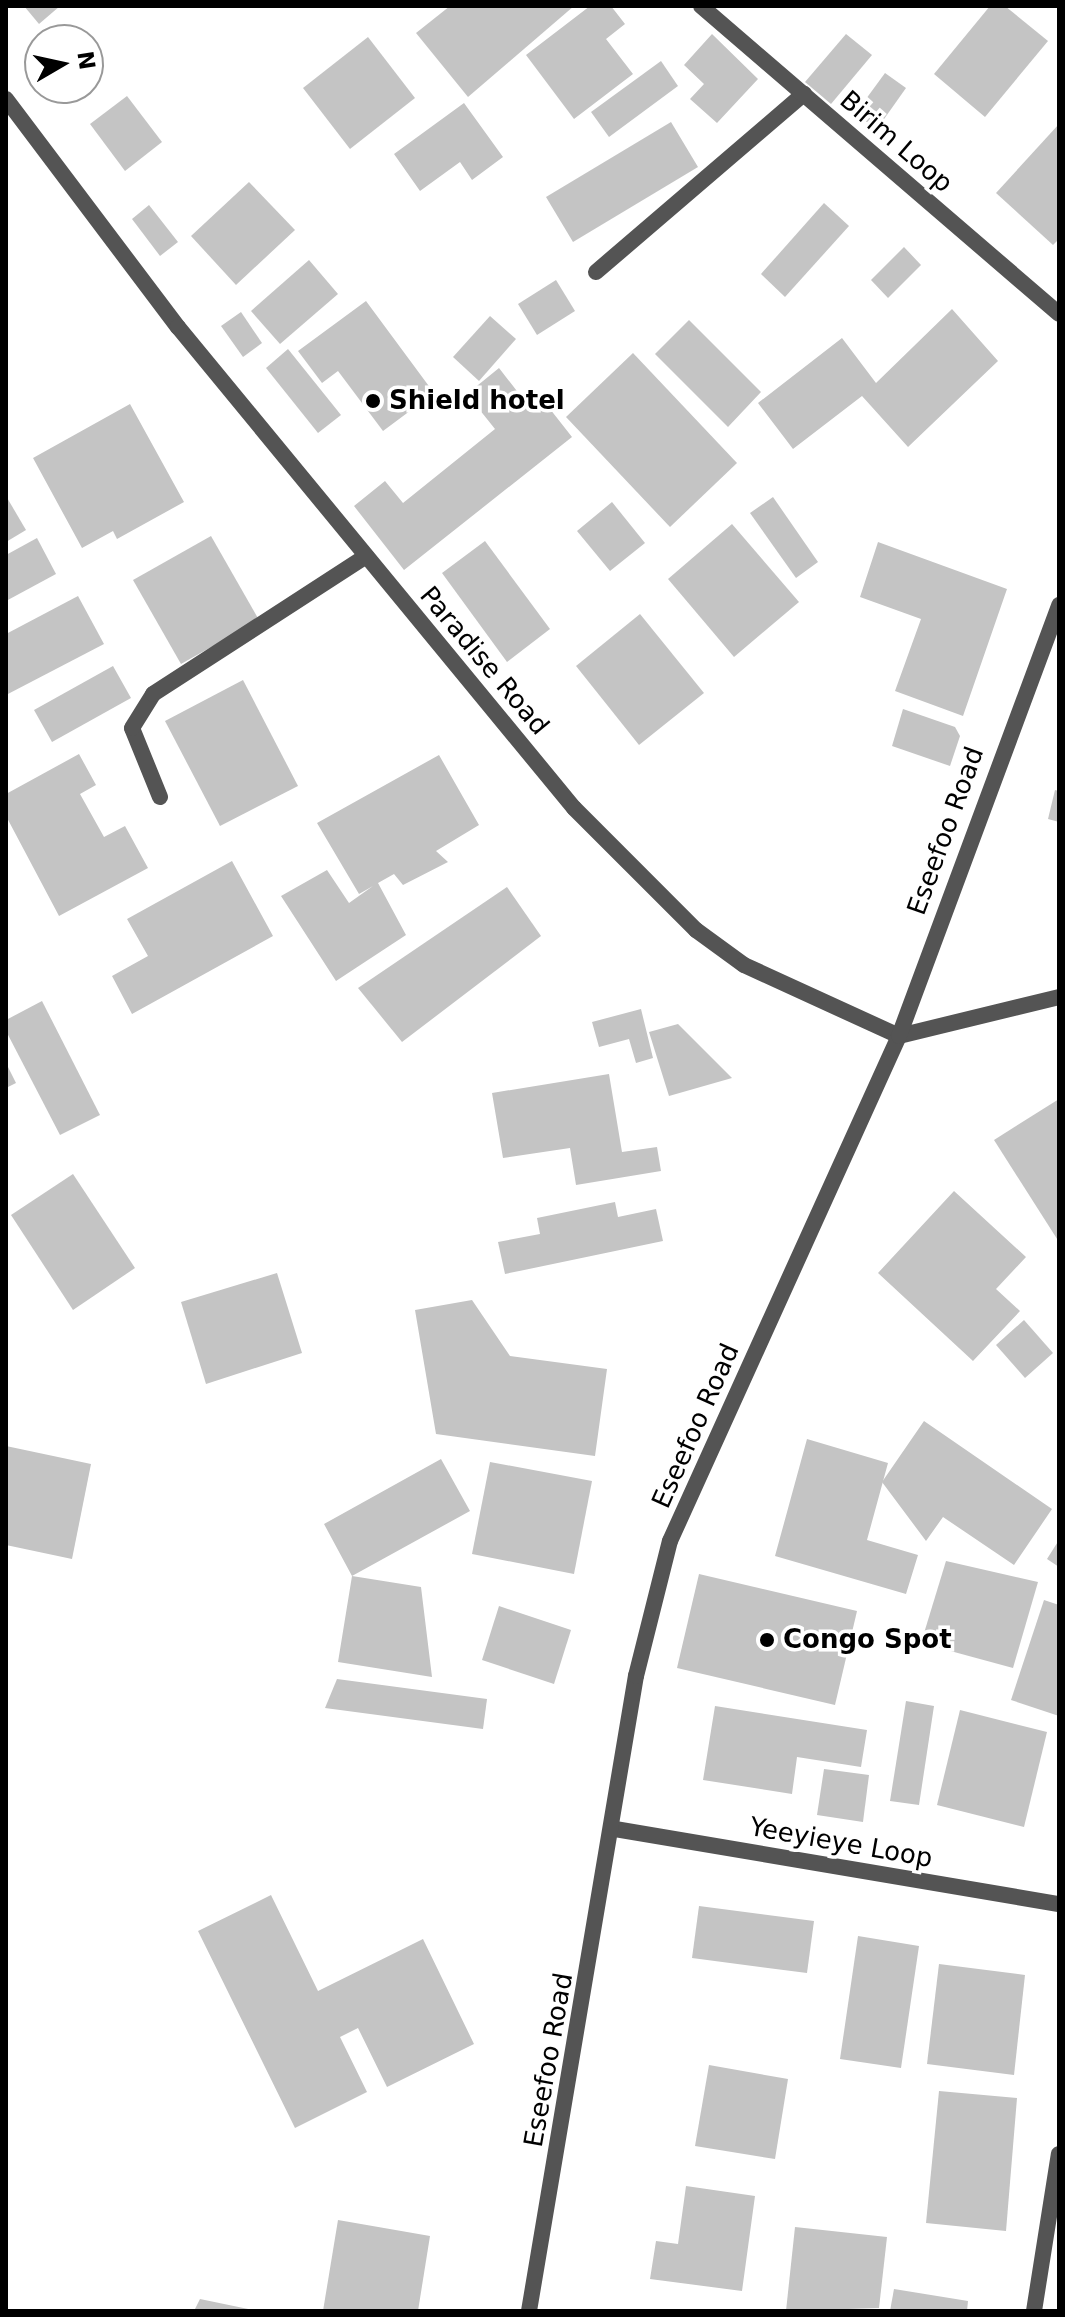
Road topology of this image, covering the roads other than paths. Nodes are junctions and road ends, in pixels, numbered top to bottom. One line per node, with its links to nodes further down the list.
1 (701, 6): 2 (street, Birim Loop)
2 (804, 94): 4 (street); 5 (street, Birim Loop)
3 (6, 99): 6 (street, Paradise Road)
4 (596, 272)
5 (1059, 314)
6 (366, 556): 8 (street); 10 (street, Paradise Road)
7 (1059, 605): 10 (street, Eseefoo Road)
8 (160, 797)
9 (1059, 997): 10 (street)
10 (899, 1036): 11 (street, Eseefoo Road)
11 (615, 1829): 12 (street, Yeeyieye Loop); 14 (street, Eseefoo Road)
12 (1059, 1904)
13 (1059, 2154): 15 (street)
14 (529, 2311)
15 (1034, 2311)

